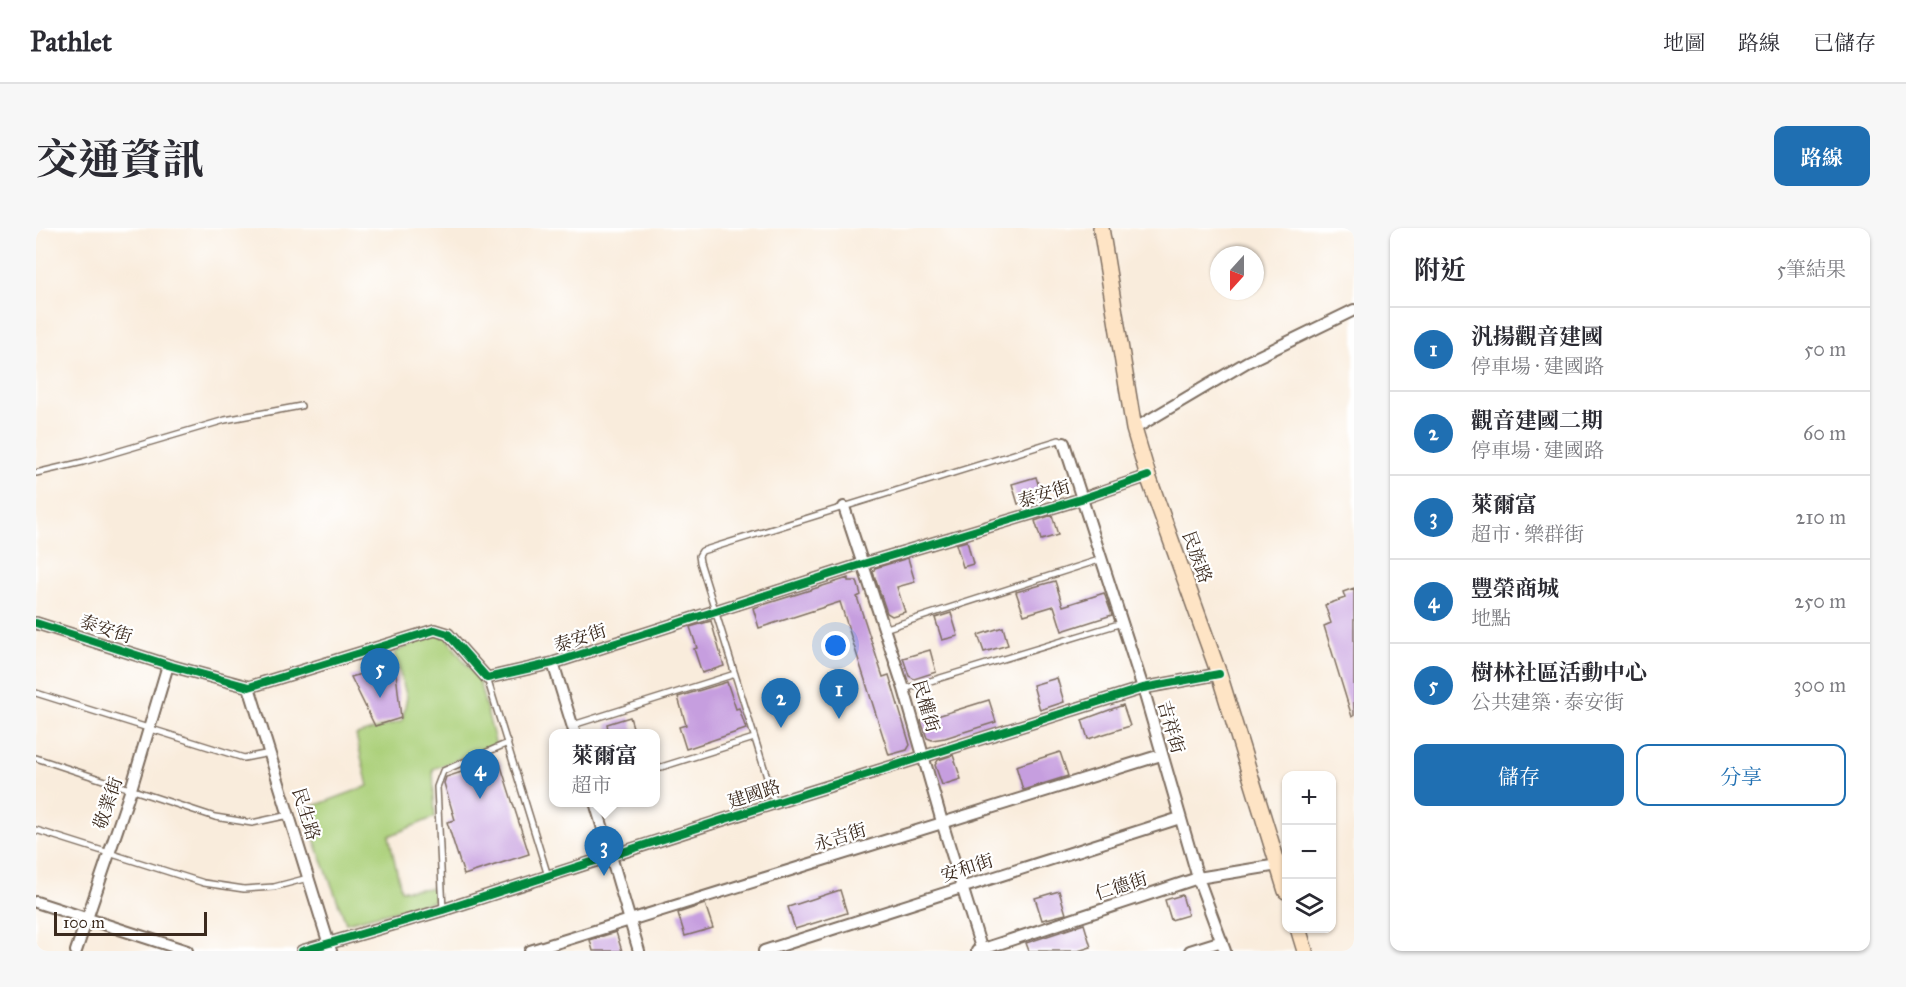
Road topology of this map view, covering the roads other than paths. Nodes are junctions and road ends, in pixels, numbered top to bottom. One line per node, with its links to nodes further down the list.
1 (1101, 228): 4 (street, 民族路)
2 (1354, 310): 4 (street)
3 (301, 406): 6 (lane)
4 (1134, 429): 7 (street, 民族路)
5 (1064, 443): 8 (street, 吉祥街); 9 (lane)
6 (36, 473)
7 (1148, 476): 8 (street, 泰安街); 19 (street, 民族路)
8 (1081, 499): 10 (street, 吉祥街); 11 (street, 泰安街)
9 (844, 507): 11 (street, 民權街); 12 (lane)
10 (1102, 559): 14 (street, 吉祥街); 15 (lane)
11 (863, 564): 12 (street, 泰安街); 15 (street, 民權街)
12 (716, 610): 16 (street, 泰安街); 18 (lane)
13 (36, 622): 17 (street, 泰安街)
14 (1122, 623): 22 (street, 吉祥街); 23 (lane)
15 (884, 629): 23 (street, 民權街)
16 (553, 663): 20 (street, 泰安街); 26 (street)
17 (168, 665): 21 (street, 泰安街); 25 (street, 敬業街)
18 (735, 674): 26 (lane); 27 (lane)
19 (1219, 675): 22 (street, 建國路); 43 (street, 民族路)
20 (487, 678): 21 (street); 28 (lane)
21 (249, 687): 29 (street, 民生路)
22 (1143, 688): 30 (street, 吉祥街); 31 (street, 建國路)
23 (904, 689): 31 (street, 民權街)
24 (36, 693): 25 (lane)
25 (149, 728): 29 (lane); 34 (street, 敬業街)
26 (574, 729)
27 (754, 738): 33 (lane); 35 (lane)
28 (508, 743): 44 (lane); 50 (lane)
29 (270, 753): 37 (street, 民生路)
30 (1161, 755): 38 (street, 吉祥街); 39 (street, 永吉街)
31 (923, 756): 35 (street, 建國路); 39 (street, 民權街)
32 (36, 758): 34 (lane)
33 (660, 767)
34 (130, 789): 37 (lane); 41 (street, 敬業街)
35 (776, 803): 42 (street, 建國路)
36 (596, 807): 42 (street)
37 (289, 815): 45 (street, 民生路)
38 (1180, 818): 46 (street, 吉祥街); 48 (street, 安和街)
39 (942, 822): 48 (street, 民權街); 52 (street, 永吉街)
40 (36, 830): 41 (lane)
41 (108, 852): 45 (lane); 51 (street, 敬業街)
42 (610, 856): 44 (street, 建國路); 52 (street)
43 (1278, 865): 46 (street, 仁德街); 47 (street, 民族路)
44 (548, 876): 50 (street, 建國路)
45 (308, 878): 55 (street, 民生路)
46 (1198, 878): 54 (street, 吉祥街); 62 (street, 仁德街)
47 (1283, 879)
48 (963, 886): 61 (street, 安和街); 62 (street, 民權街)
49 (36, 902): 51 (street)
50 (443, 910): 55 (street, 建國路)
51 (86, 919): 56 (street, 敬業街); 57 (street)
52 (629, 920): 59 (street, 永吉街); 60 (street)
53 (1300, 933): 64 (street)
54 (1223, 946): 63 (street)
55 (331, 948): 58 (street, 建國路)
56 (76, 951)
57 (187, 951)
58 (302, 951)
59 (530, 951)
60 (639, 951)
61 (764, 951)
62 (981, 951)
63 (1190, 951)
64 (1305, 951)

